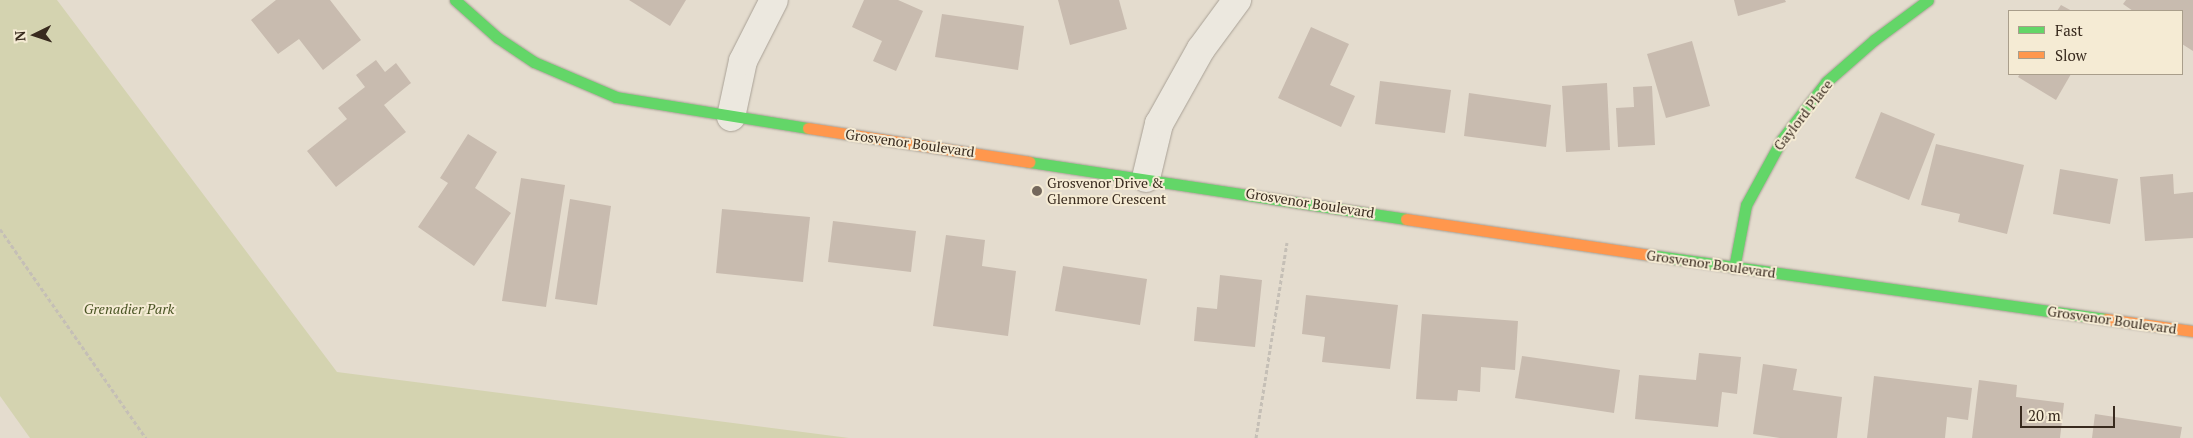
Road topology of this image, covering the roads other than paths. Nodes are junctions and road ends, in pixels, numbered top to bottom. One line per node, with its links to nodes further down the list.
1 (455, 0): 5 (street, Grosvenor Boulevard)
2 (774, 0): 5 (street)
3 (1238, 0): 6 (street)
4 (1928, 0): 7 (street, Gaylord Place)
5 (731, 117): 6 (street, Grosvenor Boulevard)
6 (1146, 178): 7 (street, Grosvenor Boulevard)
7 (1734, 268): 8 (street, Grosvenor Boulevard)
8 (2193, 331)

